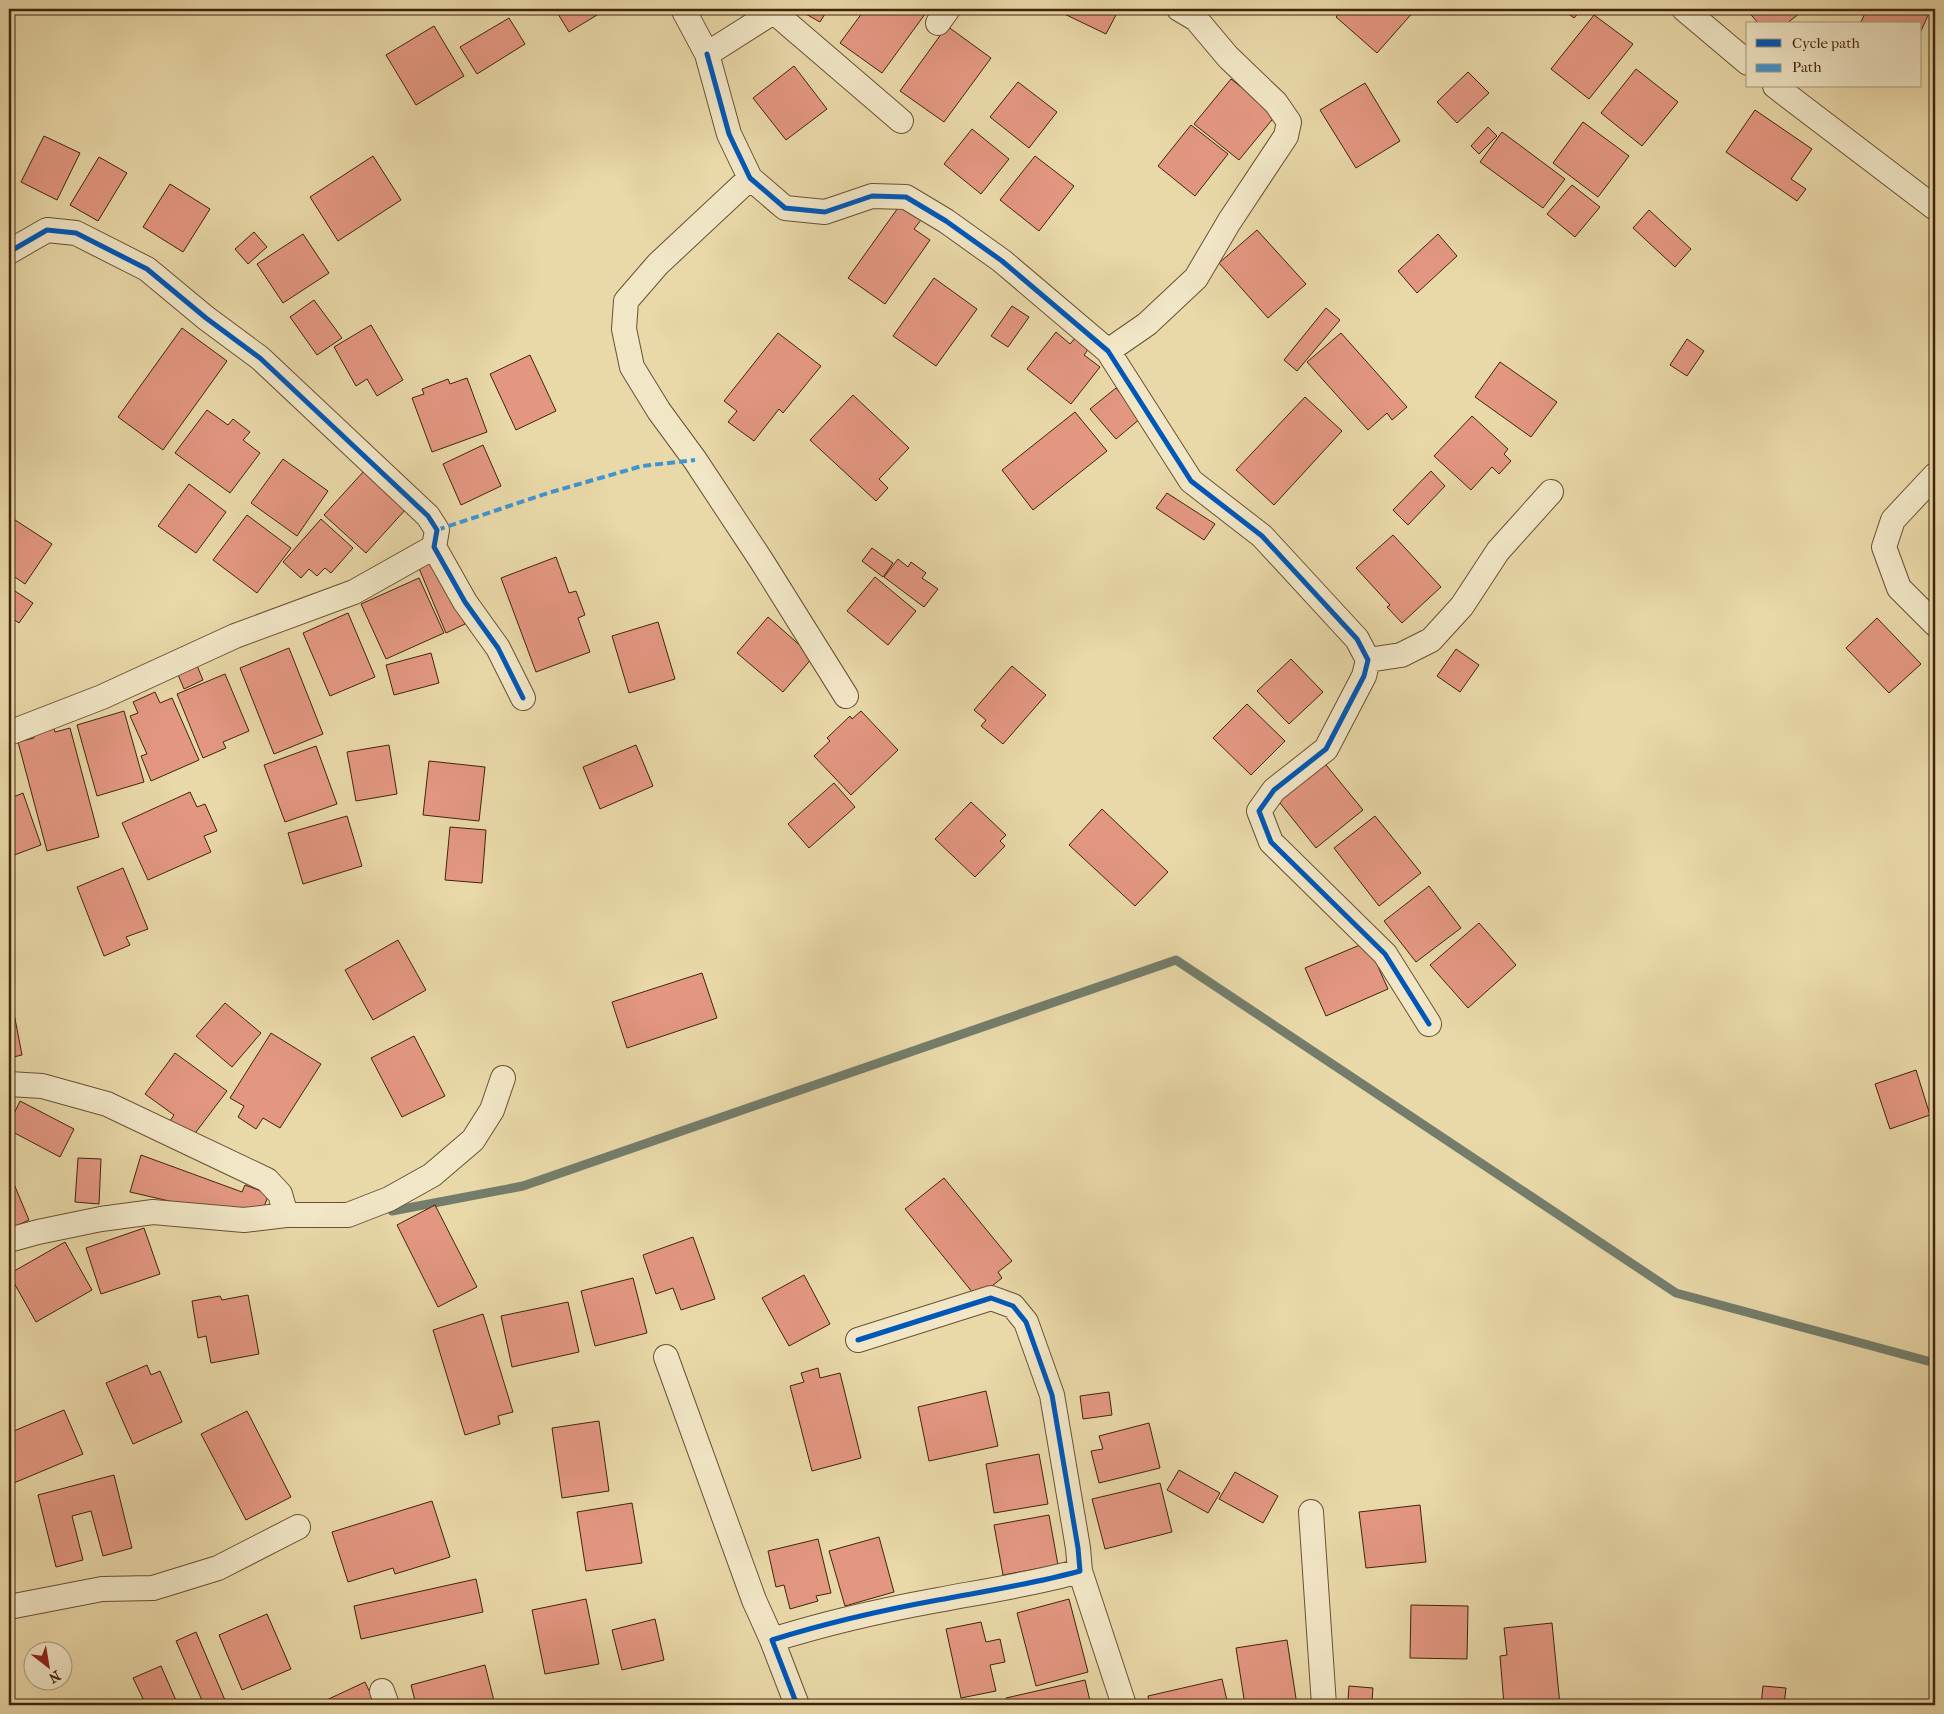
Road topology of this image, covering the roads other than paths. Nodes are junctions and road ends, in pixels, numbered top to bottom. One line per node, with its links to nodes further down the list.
1 (684, 9): 5 (street)
2 (1180, 9): 12 (street)
3 (1684, 9): 6 (street)
4 (776, 10): 5 (street); 8 (street)
5 (707, 54): 9 (street)
6 (1746, 61)
7 (1779, 88): 10 (street)
8 (901, 121)
9 (750, 178): 12 (street); 18 (street)
10 (1935, 208)
11 (9, 252): 15 (street)
12 (1108, 351): 17 (street)
13 (1935, 475): 16 (street)
14 (1551, 492): 17 (street)
15 (434, 547): 19 (street); 20 (street)
16 (1935, 624)
17 (1368, 660): 21 (street)
18 (846, 696)
19 (523, 698)
20 (9, 733)
21 (1429, 1024)
22 (502, 1078): 24 (street)
23 (9, 1084): 24 (street)
24 (286, 1215): 25 (street)
25 (9, 1240)
26 (858, 1340): 30 (street)
27 (666, 1358): 32 (street)
28 (1311, 1512): 35 (street)
29 (298, 1527): 31 (street)
30 (1080, 1570): 32 (street); 34 (street)
31 (9, 1607)
32 (772, 1640): 33 (street)
33 (797, 1705)
34 (1124, 1705)
35 (1324, 1705)

